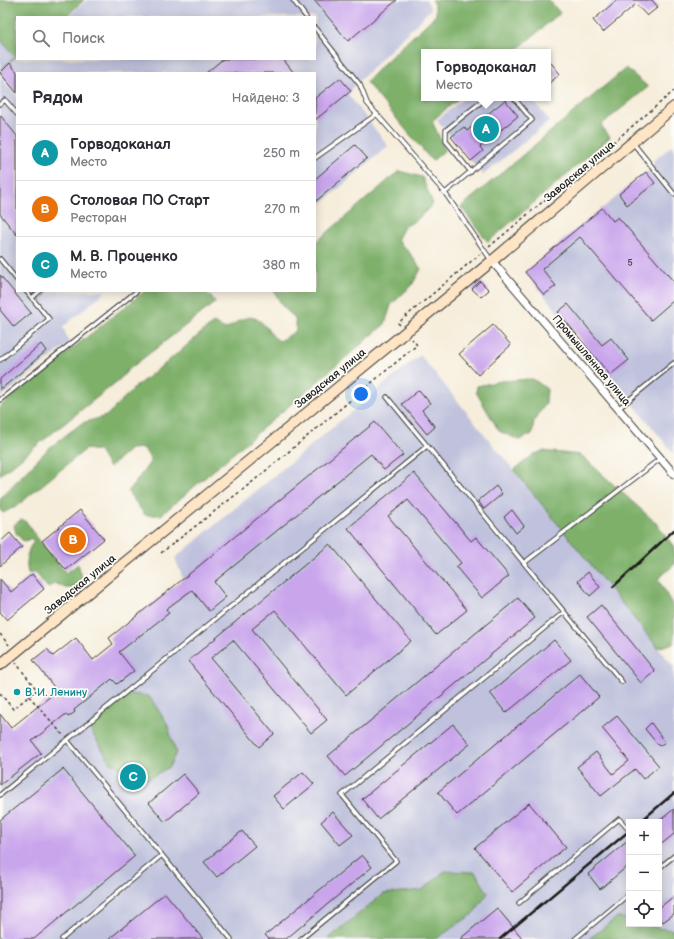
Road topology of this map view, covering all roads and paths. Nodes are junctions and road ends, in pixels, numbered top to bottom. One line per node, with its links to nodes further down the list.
1 (293, 0): 2 (lane)
2 (305, 16)
3 (316, 29): 9 (lane)
4 (482, 101): 12 (lane)
5 (516, 101): 12 (lane)
6 (0, 104): 8 (lane)
7 (674, 107): 10 (main road, Заводская улица)
8 (16, 113)
9 (377, 114): 11 (lane); 13 (lane)
10 (632, 142): 14 (lane); 16 (main road, Заводская улица)
11 (316, 157)
12 (471, 172): 13 (lane)
13 (445, 194): 16 (lane)
14 (674, 194)
15 (0, 259): 17 (lane)
16 (492, 261): 26 (street, Промышленная улица); 32 (main road, Заводская улица)
17 (16, 279)
18 (27, 292): 21 (lane)
19 (39, 292): 21 (lane)
20 (136, 292): 25 (lane)
21 (32, 298): 22 (lane)
22 (0, 360)
23 (674, 362): 26 (lane)
24 (388, 397): 27 (lane)
25 (0, 400)
26 (619, 408): 28 (street, Промышленная улица)
27 (427, 446): 30 (lane); 37 (lane)
28 (660, 458): 29 (street, Промышленная улица); 30 (lane)
29 (674, 474)
30 (524, 563): 31 (lane)
31 (564, 612): 34 (lane); 47 (lane)
32 (1, 662)
33 (16, 662): 36 (path)
34 (622, 682)
35 (0, 693): 36 (path)
36 (29, 696): 37 (path)
37 (67, 740): 38 (lane); 40 (lane)
38 (0, 794)
39 (626, 827): 44 (lane)
40 (162, 855): 45 (lane); 46 (lane)
41 (674, 856): 42 (lane)
42 (662, 865)
43 (626, 896): 48 (lane)
44 (519, 903)
45 (62, 939)
46 (231, 939)
47 (301, 939)
48 (575, 939)

